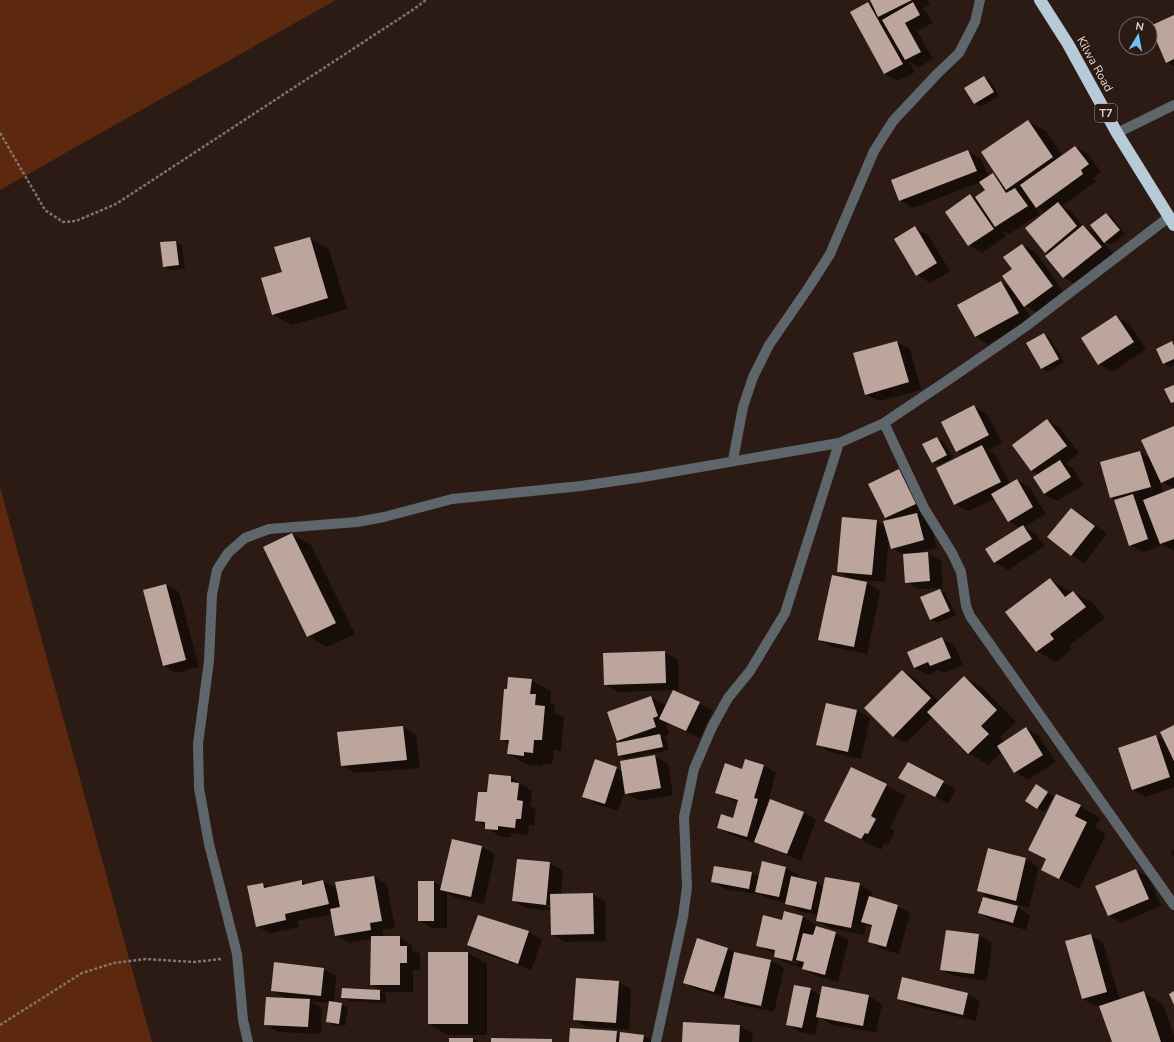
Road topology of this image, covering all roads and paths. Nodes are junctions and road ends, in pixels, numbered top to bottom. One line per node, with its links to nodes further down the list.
1 (426, 0): 5 (path)
2 (980, 0): 10 (street)
3 (1040, 0): 6 (highway, Kilwa Road / T7)
4 (1174, 105): 6 (street)
5 (0, 133)
6 (1117, 133): 7 (highway, Kilwa Road / T7)
7 (1172, 221): 8 (street)
8 (884, 423): 9 (street); 11 (street)
9 (839, 443): 10 (street); 15 (street)
10 (733, 460): 12 (street)
11 (1174, 905)
12 (236, 954): 13 (path); 14 (street)
13 (0, 1025)
14 (248, 1042)
15 (656, 1042)

